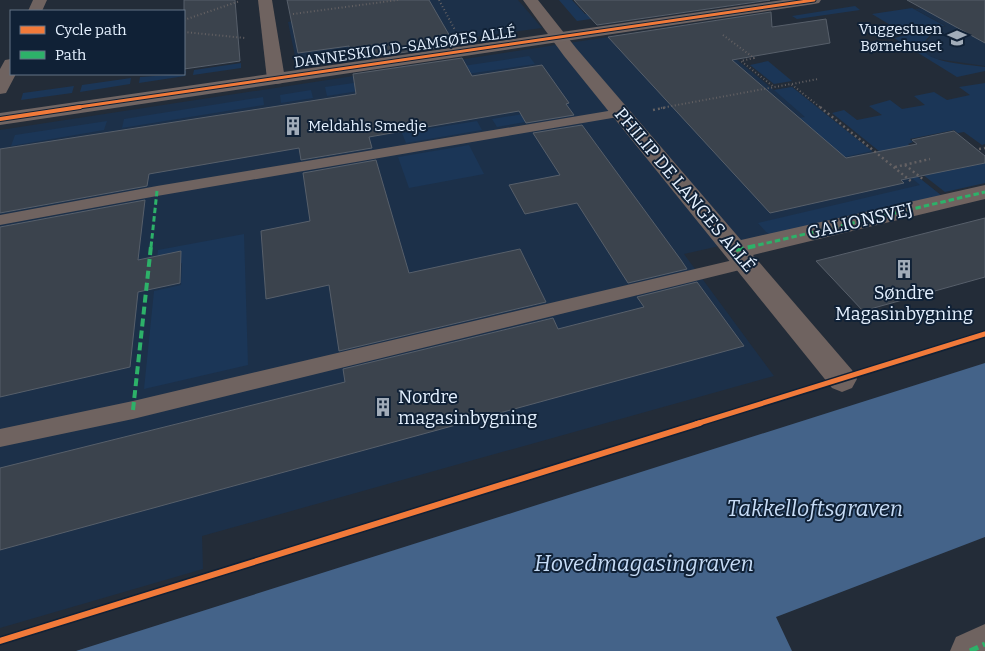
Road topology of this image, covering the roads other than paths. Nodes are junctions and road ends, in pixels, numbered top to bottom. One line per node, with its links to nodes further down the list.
1 (265, 0): 6 (street)
2 (530, 0): 4 (street, PHILIP DE LANGES ALLÉ)
3 (814, 0): 4 (street, DANNESKIOLD-SAMSØES ALLÉ)
4 (558, 37): 6 (street, DANNESKIOLD-SAMSØES ALLÉ); 8 (street, PHILIP DE LANGES ALLÉ)
5 (10, 66): 7 (street)
6 (276, 79): 9 (street, DANNESKIOLD-SAMSØES ALLÉ)
7 (0, 89)
8 (622, 115): 11 (lane); 12 (street, PHILIP DE LANGES ALLÉ)
9 (0, 119)
10 (985, 192): 12 (street, GALIONSVEJ)
11 (0, 220)
12 (741, 256): 13 (street, PHILIP DE LANGES ALLÉ); 14 (lane)
13 (842, 379)
14 (0, 438)
15 (985, 644): 16 (street)
16 (970, 651)

